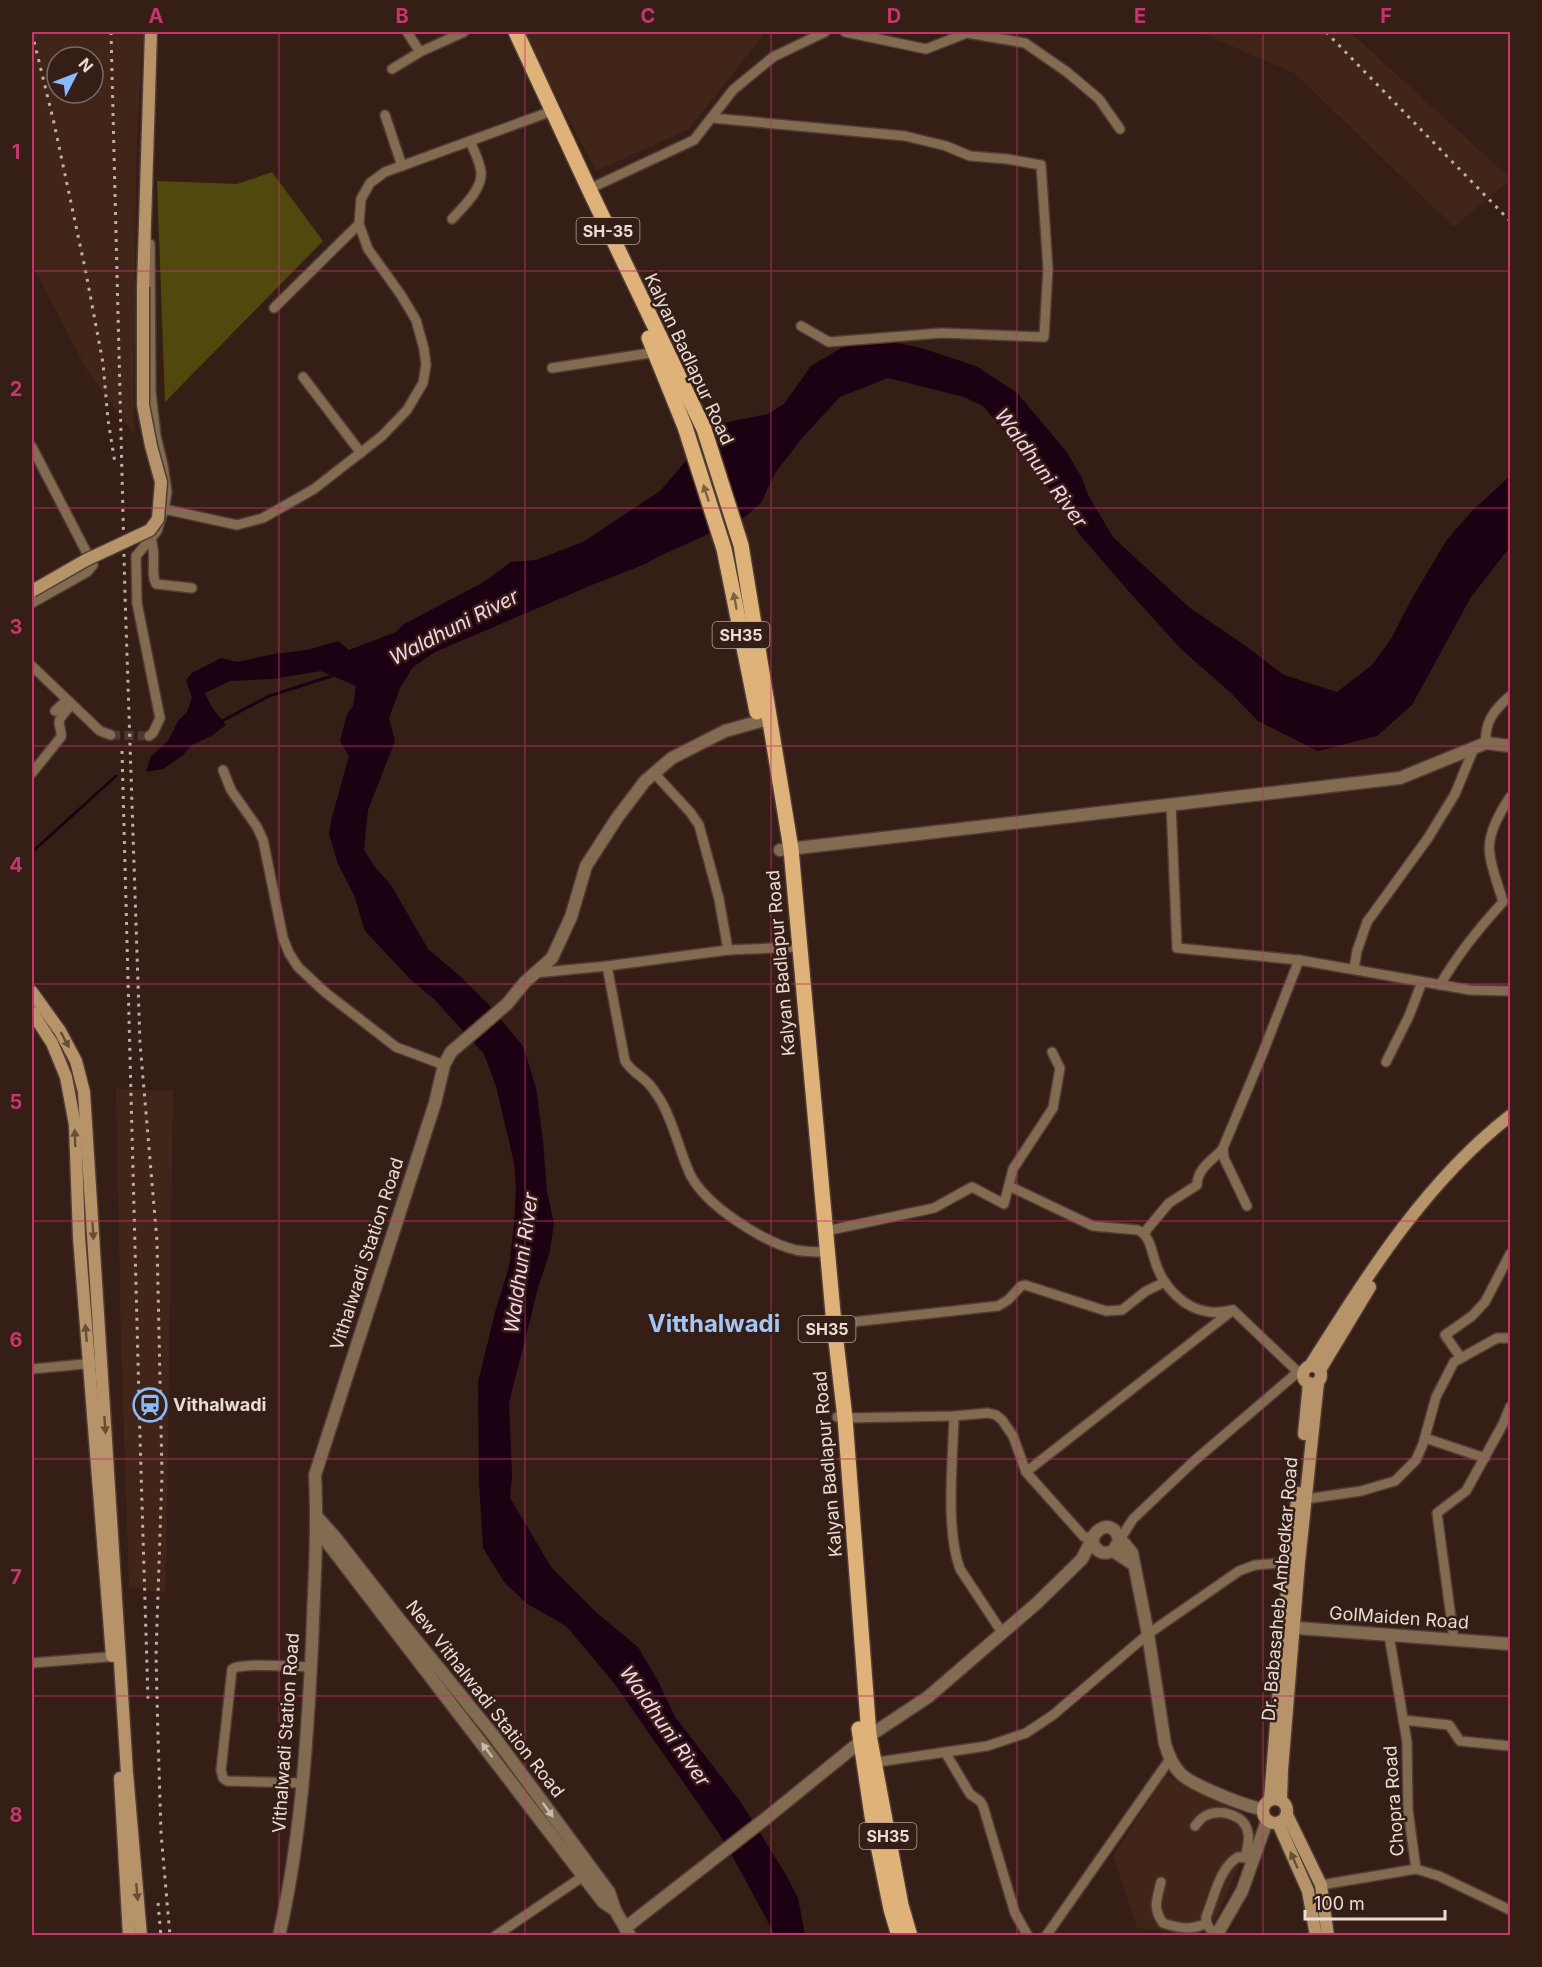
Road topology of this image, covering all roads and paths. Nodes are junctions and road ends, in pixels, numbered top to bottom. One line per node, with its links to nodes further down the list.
1 (151, 32): 17 (main road)
2 (407, 32): 8 (street)
3 (464, 32): 8 (street)
4 (505, 32): 10 (main road, Kalyan Badlapur Road / SH-35)
5 (516, 32): 10 (main road, Kalyan Badlapur Road / SH-35)
6 (825, 32): 12 (street)
7 (845, 32): 13 (street)
8 (420, 52): 9 (street)
9 (392, 69)
10 (548, 112): 14 (street); 16 (main road, Kalyan Badlapur Road / SH-35); 22 (main road, Kalyan Badlapur Road / SH-35)
11 (385, 115): 15 (street)
12 (712, 118): 16 (street); 21 (street)
13 (1120, 129)
14 (470, 141): 15 (street); 18 (street)
15 (402, 166): 19 (street)
16 (589, 189): 22 (main road, Kalyan Badlapur Road / SH-35)
17 (145, 203): 29 (street); 34 (main road, bridge)
18 (452, 219)
19 (359, 224): 20 (street); 26 (street)
20 (274, 308)
21 (801, 327)
22 (660, 351): 23 (street); 31 (main road, Kalyan Badlapur Road / SH-35); 32 (main road, Kalyan Badlapur Road / SH-35, one-way to 22)
23 (552, 368)
24 (303, 377): 26 (street)
25 (32, 447): 27 (street)
26 (361, 453): 29 (street)
27 (39, 462): 28 (street); 35 (street)
28 (32, 470)
29 (164, 509): 30 (street)
30 (151, 539): 33 (street); 42 (street)
31 (741, 545): 40 (main road, Kalyan Badlapur Road / SH35)
32 (724, 549): 40 (main road, Kalyan Badlapur Road / SH35, one-way to 32)
33 (192, 588)
34 (32, 591)
35 (32, 603)
36 (32, 666): 38 (street)
37 (1510, 696): 43 (street)
38 (69, 702): 39 (street); 41 (street); 47 (street)
39 (55, 711)
40 (763, 720): 48 (street, Vithalwadi Station Road); 51 (main road, Kalyan Badlapur Road / SH35)
41 (111, 735)
42 (149, 736)
43 (1486, 743): 44 (street); 45 (street)
44 (1510, 746)
45 (1474, 748): 50 (street); 58 (street)
46 (223, 770): 67 (street)
47 (32, 773)
48 (654, 773): 55 (street); 59 (street, Vithalwadi Station Road)
49 (1510, 797): 53 (street)
50 (1171, 804): 51 (street); 56 (street)
51 (785, 850): 54 (main road, Kalyan Badlapur Road / SH35)
52 (1510, 894): 53 (street)
53 (1503, 902): 61 (street)
54 (796, 947): 55 (street); 76 (main road, Kalyan Badlapur Road / SH35); 78 (main road, Kalyan Badlapur Road / SH35)
55 (728, 950): 57 (street)
56 (1299, 960): 58 (street); 73 (street)
57 (607, 966): 59 (street); 78 (street)
58 (1354, 969): 60 (street)
59 (536, 973): 67 (street, Vithalwadi Station Road)
60 (1422, 982): 61 (street); 66 (street)
61 (1440, 985): 62 (street)
62 (1510, 991)
63 (32, 992): 68 (main road, one-way to 68)
64 (32, 1012): 69 (main road)
65 (1052, 1052): 74 (street)
66 (1386, 1062)
67 (444, 1065): 96 (street, Vithalwadi Station Road)
68 (85, 1101): 69 (main road); 85 (main road, one-way to 85)
69 (72, 1103): 85 (main road, one-way to 69)
70 (1510, 1116): 72 (main road, Dr. Babasaheb Ambedkar Road)
71 (1510, 1124): 72 (main road, Dr. Babasaheb Ambedkar Road)
72 (1487, 1140): 87 (main road, Dr. Babasaheb Ambedkar Road)
73 (1222, 1150): 75 (street); 77 (street)
74 (1009, 1186): 76 (street); 77 (street)
75 (1247, 1206)
76 (826, 1231): 78 (main road, Kalyan Badlapur Road / SH35)
77 (1144, 1233): 80 (street)
78 (823, 1252): 82 (main road, Kalyan Badlapur Road / SH35); 90 (main road, Kalyan Badlapur Road / SH35)
79 (1510, 1254): 84 (street)
80 (1165, 1282): 81 (street); 82 (street)
81 (1233, 1310): 87 (street); 93 (street)
82 (834, 1324): 90 (main road, Kalyan Badlapur Road / SH35)
83 (1510, 1338): 84 (street)
84 (1461, 1358): 91 (street)
85 (95, 1363): 86 (street); 107 (main road)
86 (32, 1369)
87 (1309, 1374): 94 (main road, Dr. Babasaheb Ambedkar Road); 95 (street); 100 (main road, Dr. Babasaheb Ambedkar Road)
88 (1510, 1407): 92 (street)
89 (954, 1416): 90 (street); 93 (street); 102 (street)
90 (841, 1417): 111 (main road, Kalyan Badlapur Road / SH35)
91 (1425, 1438): 92 (street); 94 (street)
92 (1485, 1458): 105 (street)
93 (1026, 1472): 97 (street)
94 (1306, 1499): 100 (main road, Dr. Babasaheb Ambedkar Road)
95 (1133, 1519): 97 (street); 98 (street)
96 (317, 1523): 109 (street, Vithalwadi Station Road); 121 (street, New Vithalwadi Station Road)
97 (1100, 1532): 98 (street); 98 (street); 99 (street)
98 (1111, 1548): 99 (street); 103 (street)
99 (1082, 1559): 102 (street)
100 (1294, 1562): 101 (main road, Dr. Babasaheb Ambedkar Road); 103 (street)
101 (1289, 1627): 104 (street, GolMaiden Road); 117 (main road, Dr. Babasaheb Ambedkar Road)
102 (1003, 1634): 111 (street)
103 (1148, 1634): 113 (street); 114 (street)
104 (1389, 1635): 105 (street, GolMaiden Road); 110 (street, Chopra Road)
105 (1454, 1640): 106 (street, GolMaiden Road)
106 (1510, 1644)
107 (116, 1656): 108 (street); 125 (main road)
108 (32, 1664)
109 (311, 1667): 116 (street, Vithalwadi Station Road); 116 (street)
110 (1403, 1720): 112 (street); 120 (street, Chopra Road)
111 (865, 1738): 115 (main road, Kalyan Badlapur Road / SH35); 127 (street)
112 (1510, 1746)
113 (945, 1752): 115 (street); 134 (street)
114 (1170, 1759): 117 (street); 135 (street)
115 (869, 1763): 132 (main road, Kalyan Badlapur Road / SH35); 133 (main road, Kalyan Badlapur Road / SH35)
116 (302, 1782): 130 (street, Vithalwadi Station Road)
117 (1274, 1811): 119 (street); 123 (main road); 137 (main road, one-way to 117)
118 (1195, 1826): 119 (street)
119 (1249, 1858): 126 (street); 136 (street)
120 (1416, 1869): 123 (street, Chopra Road); 124 (street)
121 (588, 1873): 127 (street, New Vithalwadi Station Road); 131 (street)
122 (1161, 1882): 126 (street)
123 (1321, 1886): 138 (main road)
124 (1510, 1910)
125 (134, 1921): 128 (main road); 129 (main road)
126 (1206, 1923): 136 (street)
127 (628, 1932)
128 (129, 1935)
129 (141, 1935)
130 (279, 1935)
131 (495, 1935)
132 (899, 1935)
133 (910, 1935)
134 (1028, 1935)
135 (1046, 1935)
136 (1216, 1935)
137 (1316, 1935)
138 (1328, 1935)

